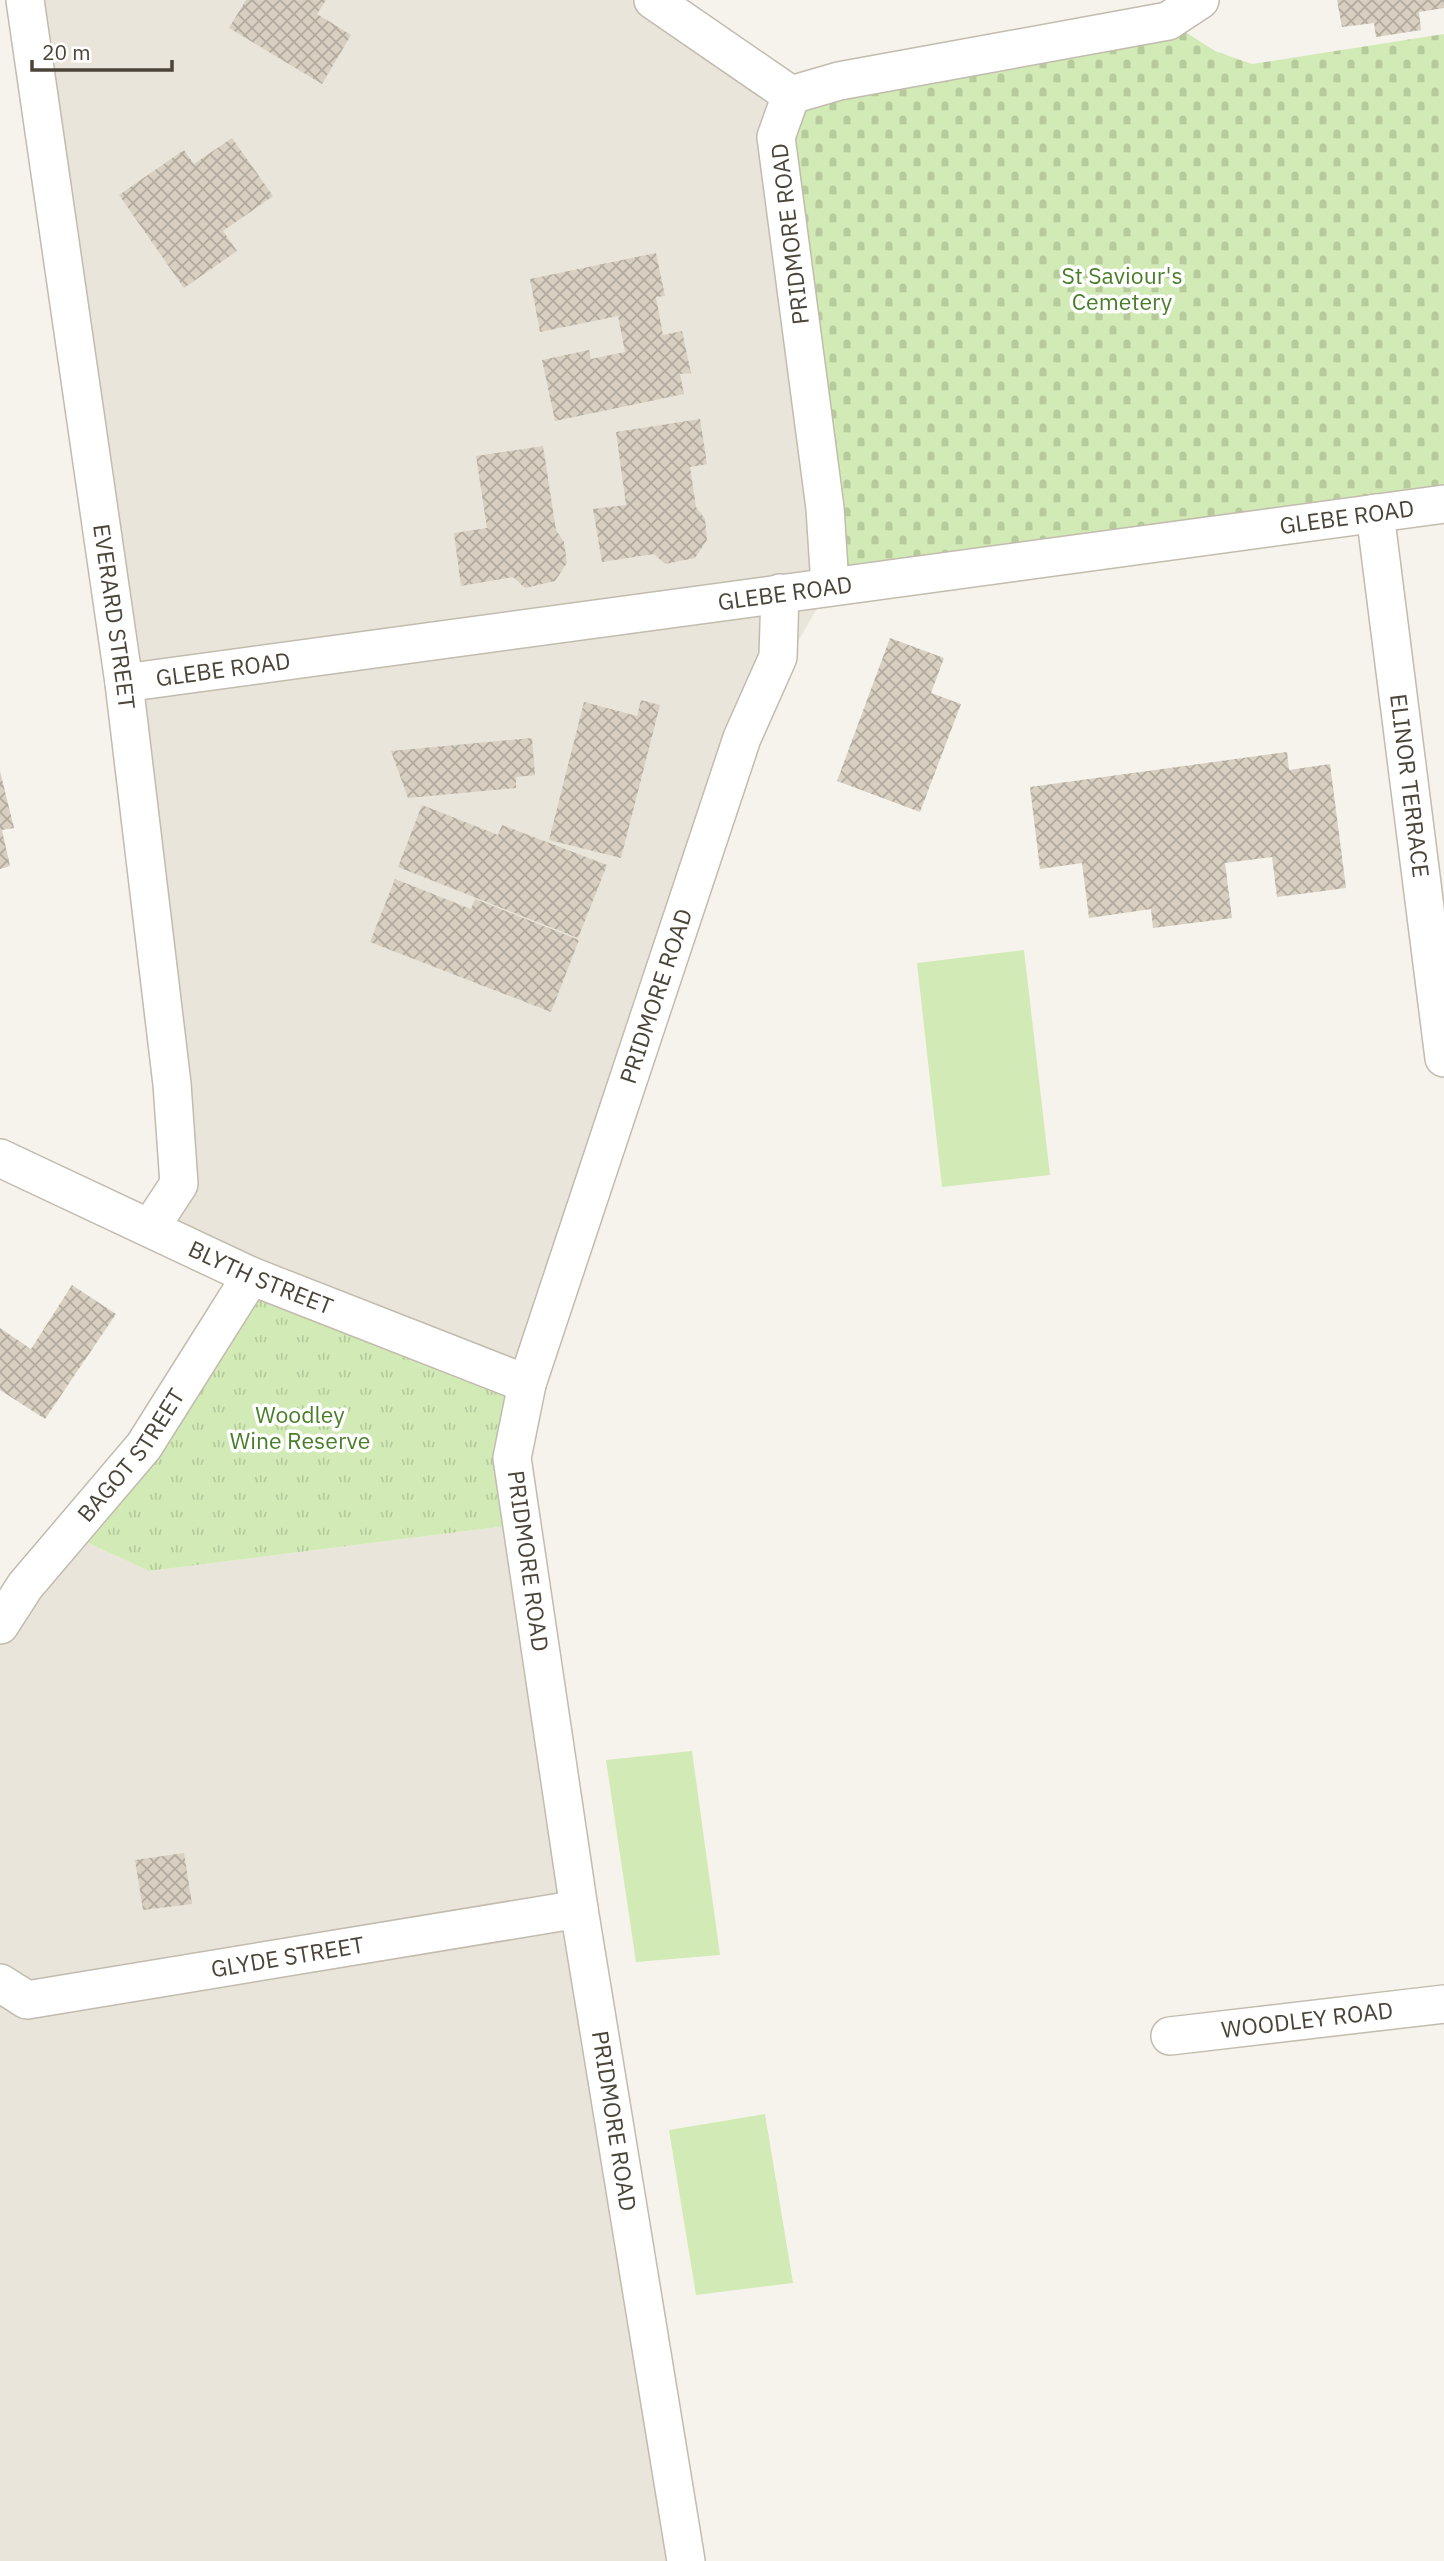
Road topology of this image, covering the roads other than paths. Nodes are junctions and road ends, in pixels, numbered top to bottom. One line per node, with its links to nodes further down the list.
1 (25, 0): 9 (street, EVERARD STREET)
2 (653, 0): 4 (street)
3 (1200, 0): 4 (street)
4 (792, 95): 7 (street, PRIDMORE ROAD)
5 (1444, 504): 6 (street, GLEBE ROAD)
6 (1375, 513): 7 (street, GLEBE ROAD); 10 (street, ELINOR TERRACE)
7 (830, 586): 8 (street, GLEBE ROAD)
8 (780, 593): 9 (street, GLEBE ROAD); 14 (street, PRIDMORE ROAD)
9 (124, 683): 12 (street, EVERARD STREET)
10 (1444, 1058)
11 (0, 1158): 12 (street, BLYTH STREET)
12 (150, 1228): 13 (street, BLYTH STREET)
13 (251, 1276): 14 (street, BLYTH STREET); 15 (street, BAGOT STREET)
14 (527, 1384): 16 (street, PRIDMORE ROAD)
15 (0, 1625)
16 (579, 1909): 17 (street, GLYDE STREET); 20 (street, PRIDMORE ROAD)
17 (0, 1983)
18 (1444, 2004): 19 (street, WOODLEY ROAD)
19 (1170, 2036)
20 (686, 2561)

